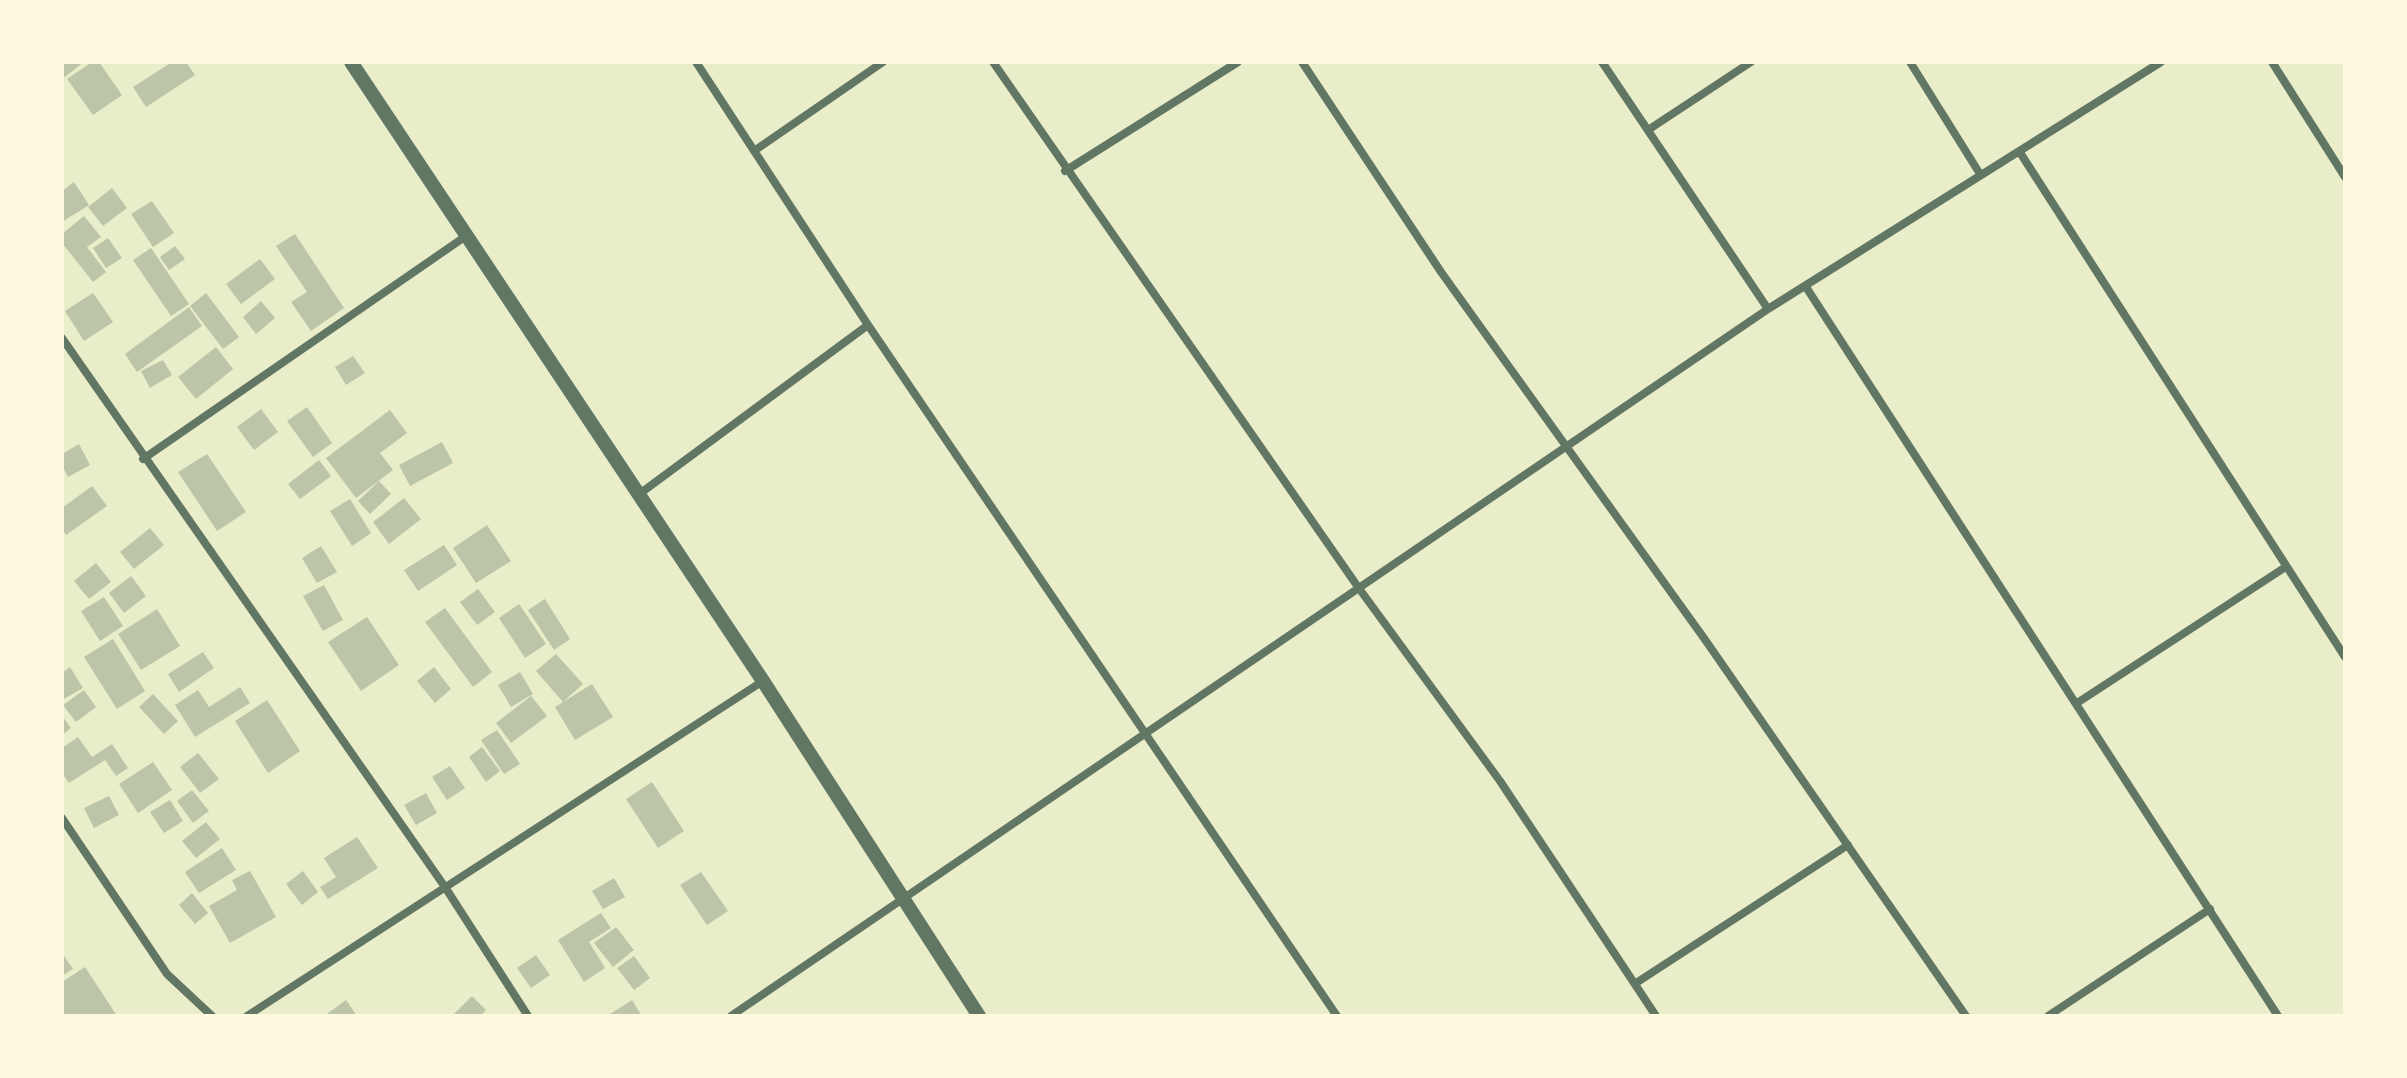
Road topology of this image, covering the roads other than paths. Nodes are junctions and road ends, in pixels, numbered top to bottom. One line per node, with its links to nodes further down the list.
1 (351, 62): 18 (street)
2 (696, 62): 13 (street)
3 (883, 62): 13 (street)
4 (993, 62): 15 (street)
5 (1238, 62): 15 (street)
6 (1302, 62): 23 (street)
7 (1602, 62): 12 (street)
8 (1751, 62): 12 (street)
9 (1910, 62): 16 (street)
10 (2161, 62): 14 (street)
11 (2272, 62): 17 (street)
12 (1648, 130): 20 (street)
13 (754, 151): 21 (street)
14 (2019, 151): 16 (street); 26 (street)
15 (1065, 171): 27 (street)
16 (1980, 174): 19 (street)
17 (2345, 177)
18 (466, 236): 24 (street); 25 (street)
19 (1806, 287): 20 (street); 30 (street)
20 (1768, 309): 23 (street)
21 (868, 325): 25 (street); 31 (street)
22 (62, 338): 24 (street)
23 (1566, 448): 27 (street); 33 (street)
24 (143, 459): 34 (street)
25 (638, 495): 29 (street)
26 (2284, 568): 28 (street); 30 (street)
27 (1358, 587): 31 (street); 37 (street)
28 (2345, 657)
29 (763, 681): 34 (street); 35 (street)
30 (2077, 703): 36 (street)
31 (1146, 735): 35 (street); 43 (street)
32 (62, 818): 38 (street)
33 (1848, 845): 37 (street); 45 (street)
34 (445, 887): 39 (street); 40 (street)
35 (904, 901): 41 (street); 42 (street)
36 (2210, 909): 46 (street); 47 (street)
37 (1636, 983): 44 (street)
38 (212, 1016)
39 (247, 1016)
40 (528, 1016)
41 (731, 1016)
42 (979, 1016)
43 (1337, 1016)
44 (1656, 1016)
45 (1966, 1016)
46 (2048, 1016)
47 (2278, 1016)

